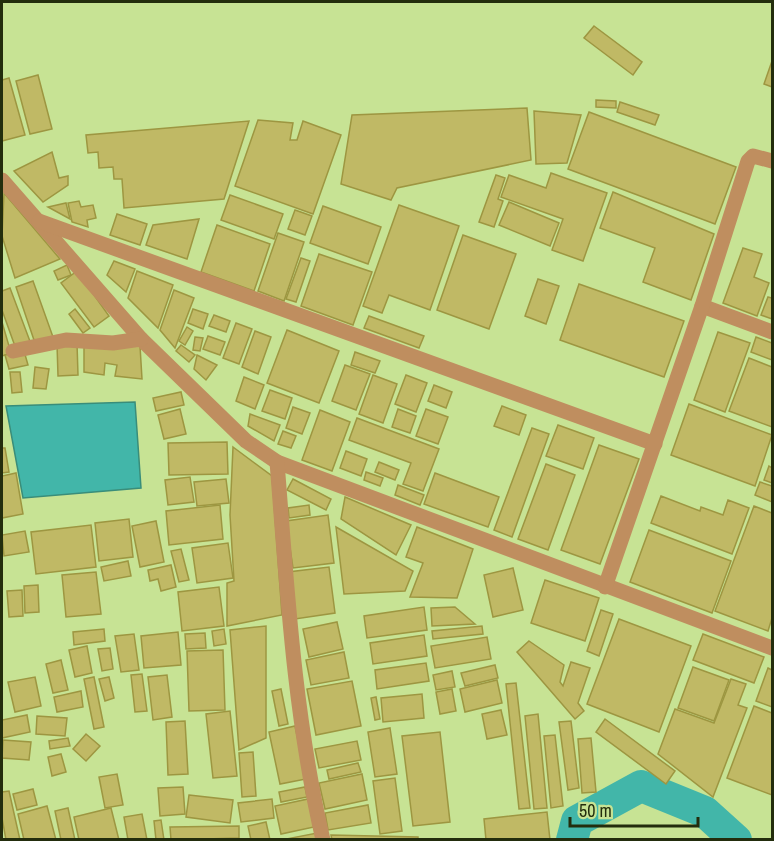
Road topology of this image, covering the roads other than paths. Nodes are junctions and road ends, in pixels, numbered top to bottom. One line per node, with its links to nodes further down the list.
1 (772, 161): 4 (street)
2 (2, 180): 3 (street)
3 (36, 220): 6 (street); 8 (street)
4 (702, 306): 5 (street); 8 (street)
5 (772, 332)
6 (141, 339): 7 (street); 9 (street)
7 (13, 351)
8 (655, 444): 10 (street)
9 (277, 462): 10 (street); 12 (street)
10 (605, 587): 11 (street)
11 (772, 648)
12 (323, 840)

